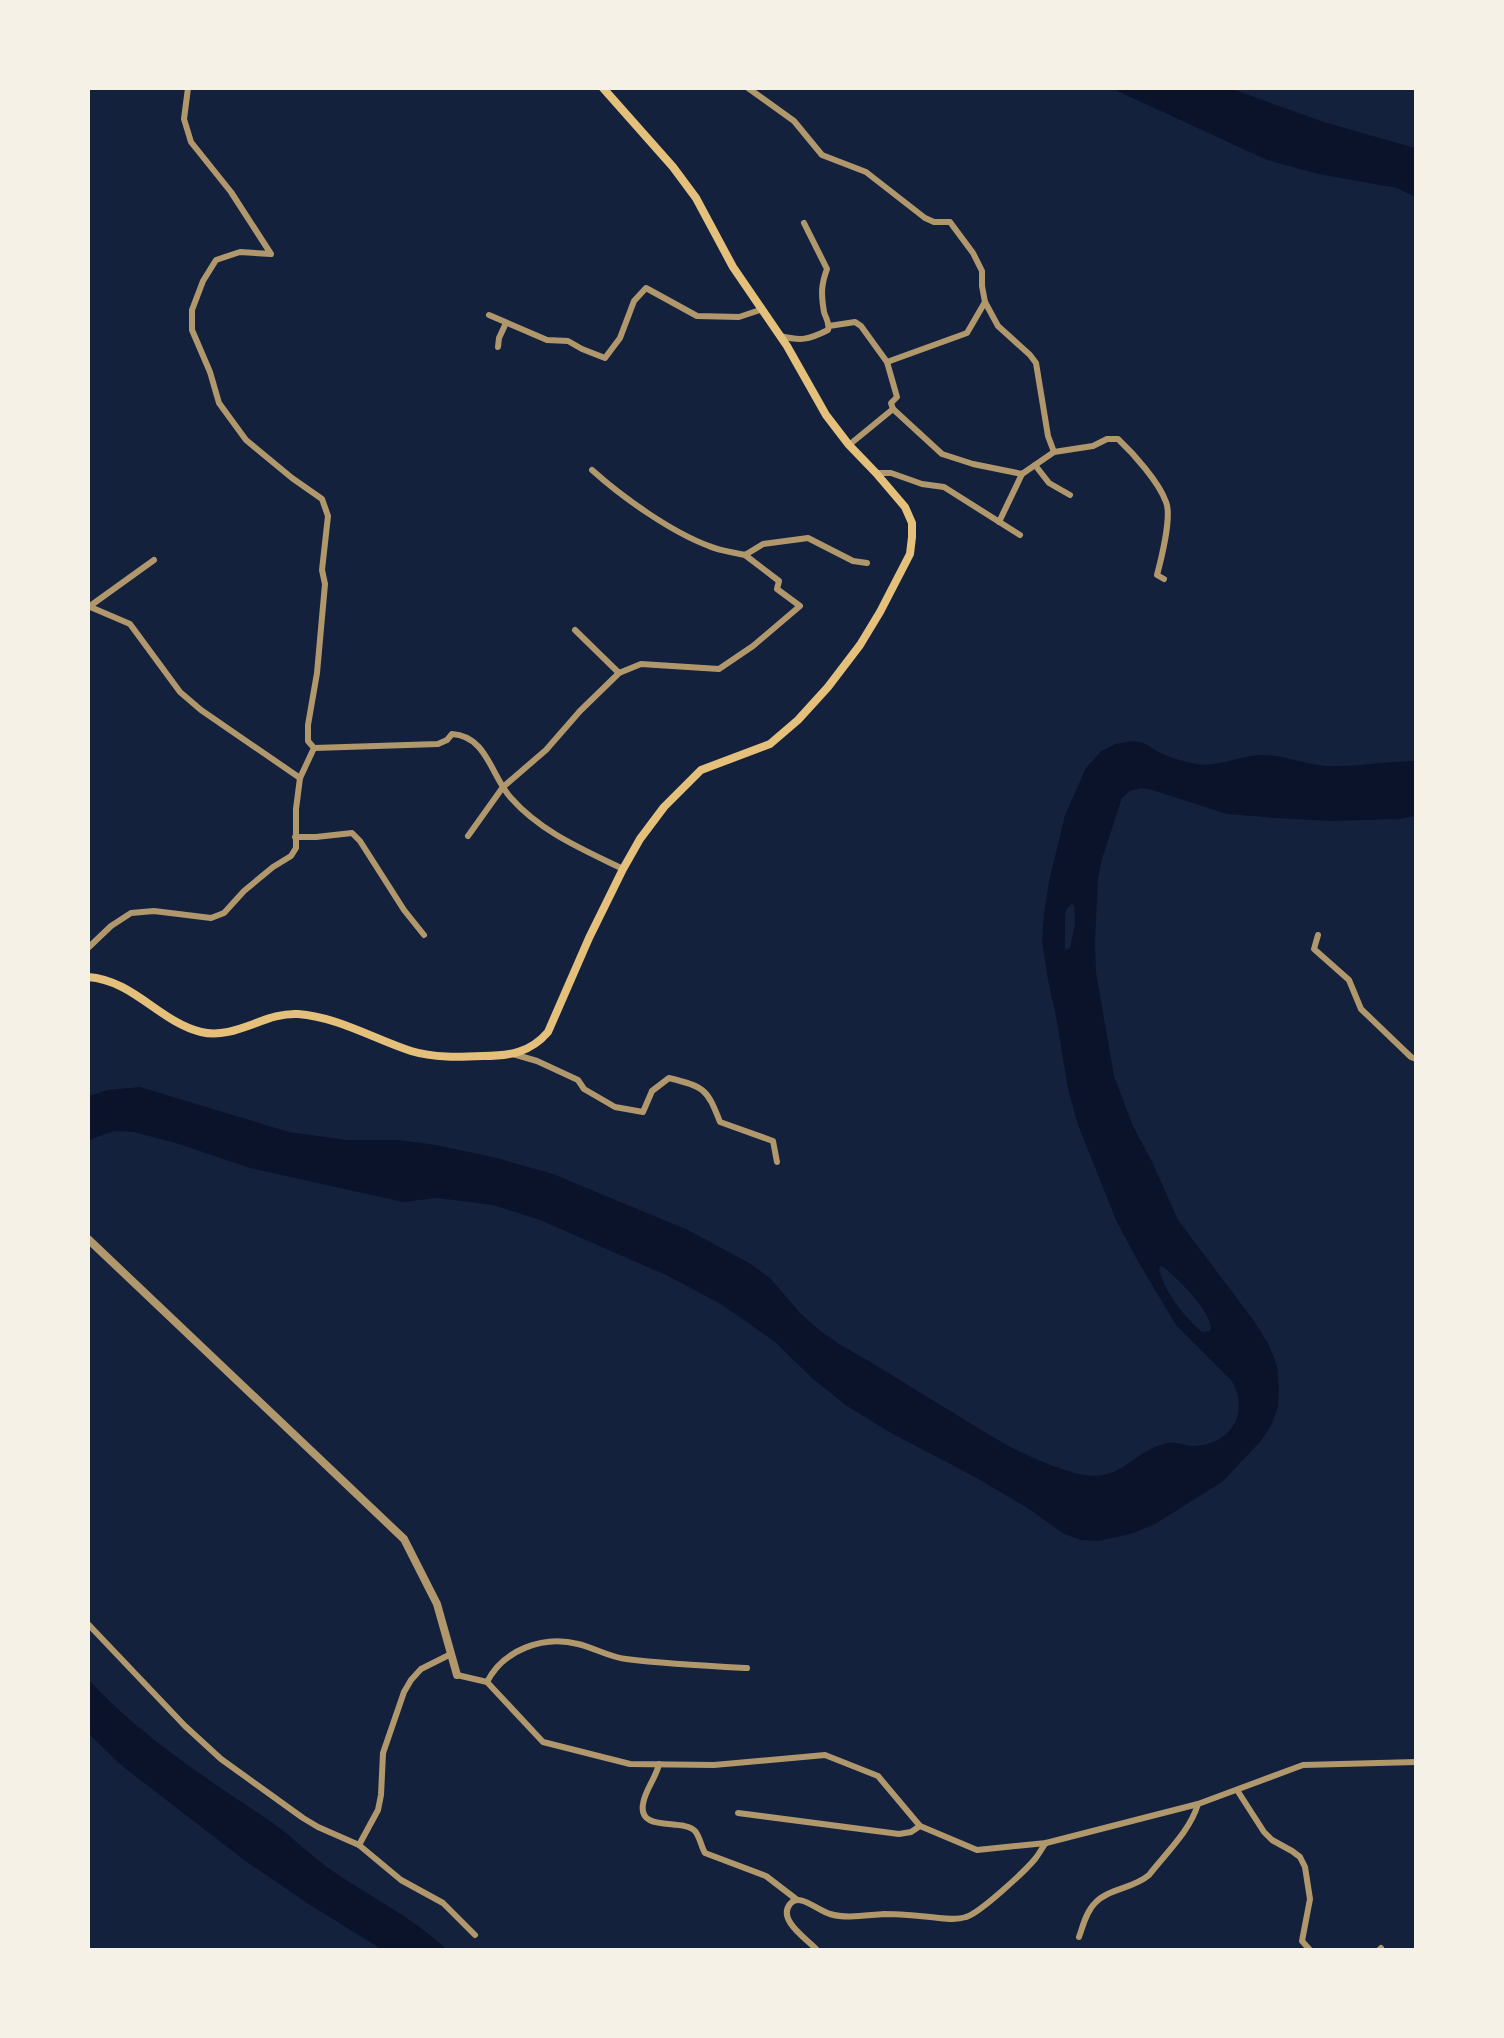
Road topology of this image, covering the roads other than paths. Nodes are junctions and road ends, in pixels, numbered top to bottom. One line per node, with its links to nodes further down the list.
1 (188, 88): 30 (street)
2 (603, 88): 6 (main road)
3 (748, 88): 5 (street)
4 (804, 223): 9 (street)
5 (985, 302): 12 (street); 15 (street)
6 (760, 310): 8 (street); 10 (main road)
7 (489, 315): 8 (street)
8 (506, 323): 11 (street)
9 (829, 326): 10 (street); 12 (street)
10 (779, 336): 14 (main road)
11 (498, 347)
12 (887, 362): 13 (street)
13 (893, 409): 14 (street); 19 (street)
14 (849, 445): 18 (main road)
15 (1054, 452): 16 (street); 26 (street)
16 (1035, 465): 19 (street); 20 (street)
17 (592, 470): 23 (street)
18 (876, 473): 21 (street); 35 (main road)
19 (1022, 474): 21 (street)
20 (1070, 495)
21 (999, 522): 22 (street)
22 (1020, 535)
23 (745, 555): 25 (street); 29 (street)
24 (154, 560): 27 (street)
25 (867, 563)
26 (1164, 579)
27 (89, 606): 31 (street)
28 (575, 630): 29 (street)
29 (619, 673): 32 (street)
30 (314, 748): 31 (street); 32 (street)
31 (300, 778): 34 (street)
32 (503, 787): 33 (street); 35 (street)
33 (468, 836)
34 (295, 837): 37 (street); 38 (street)
35 (623, 869): 40 (main road)
36 (1318, 935): 41 (street)
37 (424, 936)
38 (88, 948)
39 (88, 977): 40 (main road)
40 (513, 1054): 42 (street)
41 (1416, 1059)
42 (777, 1162)
43 (88, 1239): 45 (street)
44 (88, 1624): 56 (street)
45 (451, 1654): 47 (street); 56 (street)
46 (747, 1668): 48 (street)
47 (457, 1675): 48 (street)
48 (487, 1682): 50 (street)
49 (1416, 1762): 51 (street)
50 (659, 1764): 54 (street); 57 (street)
51 (1237, 1790): 52 (street); 61 (street)
52 (1198, 1804): 55 (street); 59 (street)
53 (738, 1813): 54 (street)
54 (920, 1826): 55 (street)
55 (1046, 1844): 57 (street)
56 (359, 1845): 58 (street)
57 (796, 1899): 60 (street)
58 (475, 1935)
59 (1079, 1937)
60 (817, 1950)
61 (1310, 1950)

